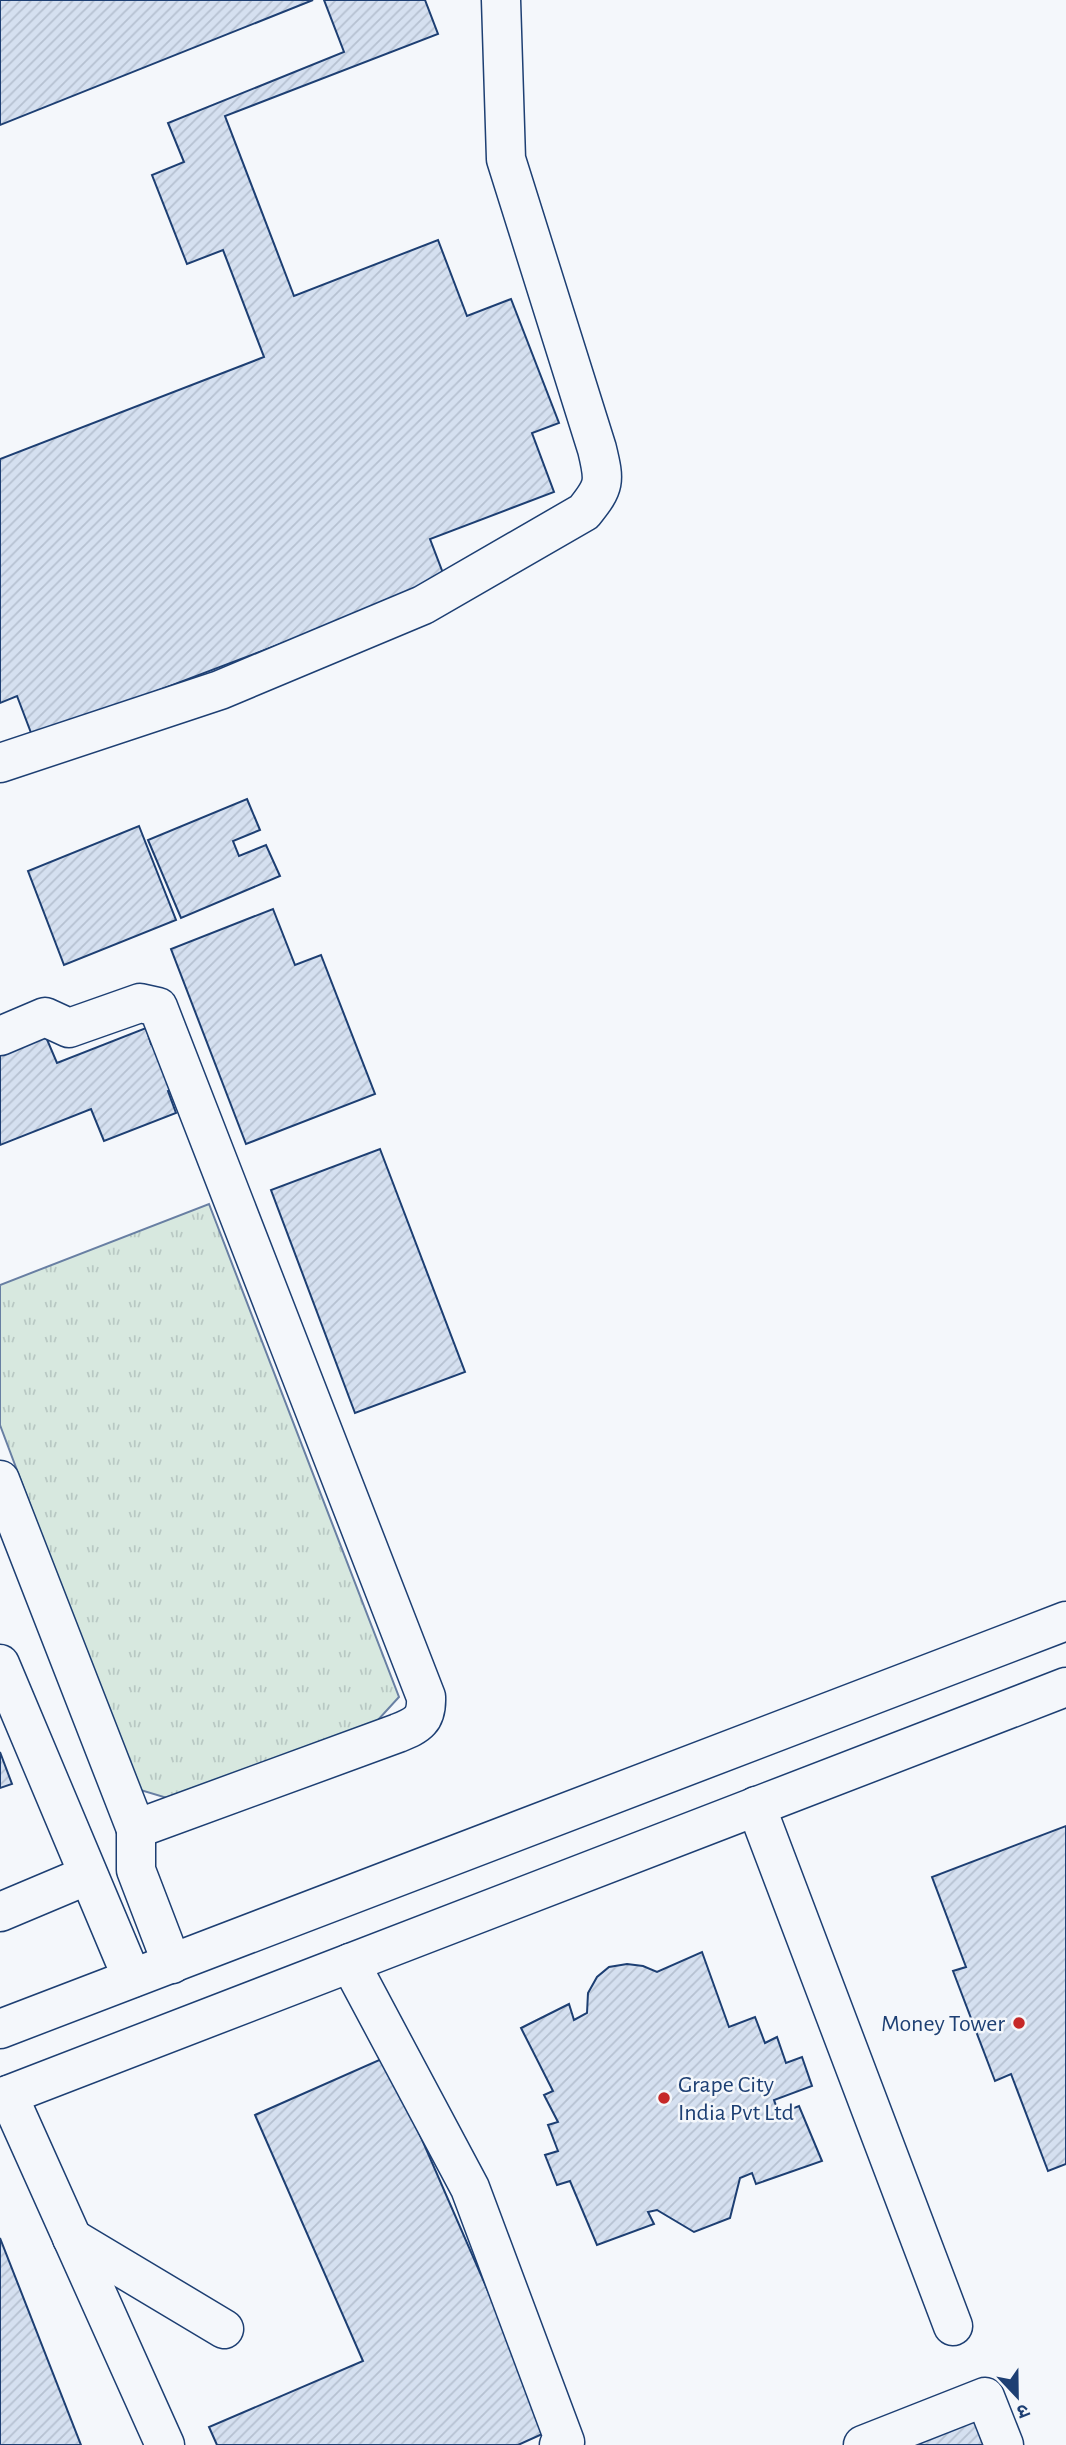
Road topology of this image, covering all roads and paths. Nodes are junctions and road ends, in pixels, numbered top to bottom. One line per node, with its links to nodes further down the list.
1 (501, 0): 2 (street)
2 (0, 763)
3 (0, 1036): 9 (street)
4 (0, 1480): 9 (street)
5 (1066, 1622): 13 (street)
6 (0, 1664): 10 (street)
7 (1066, 1687): 8 (street)
8 (756, 1806): 12 (street); 18 (street)
9 (136, 1829): 13 (street)
10 (88, 1875): 11 (street); 14 (street)
11 (0, 1912)
12 (350, 1963): 16 (street); 21 (street)
13 (172, 1964): 14 (street)
14 (132, 1978): 15 (street)
15 (0, 2029)
16 (4, 2096): 17 (street)
17 (72, 2238): 19 (street); 20 (street)
18 (953, 2326)
19 (223, 2329)
20 (165, 2445)
21 (559, 2445)
22 (863, 2445): 23 (street)
23 (1004, 2445)

